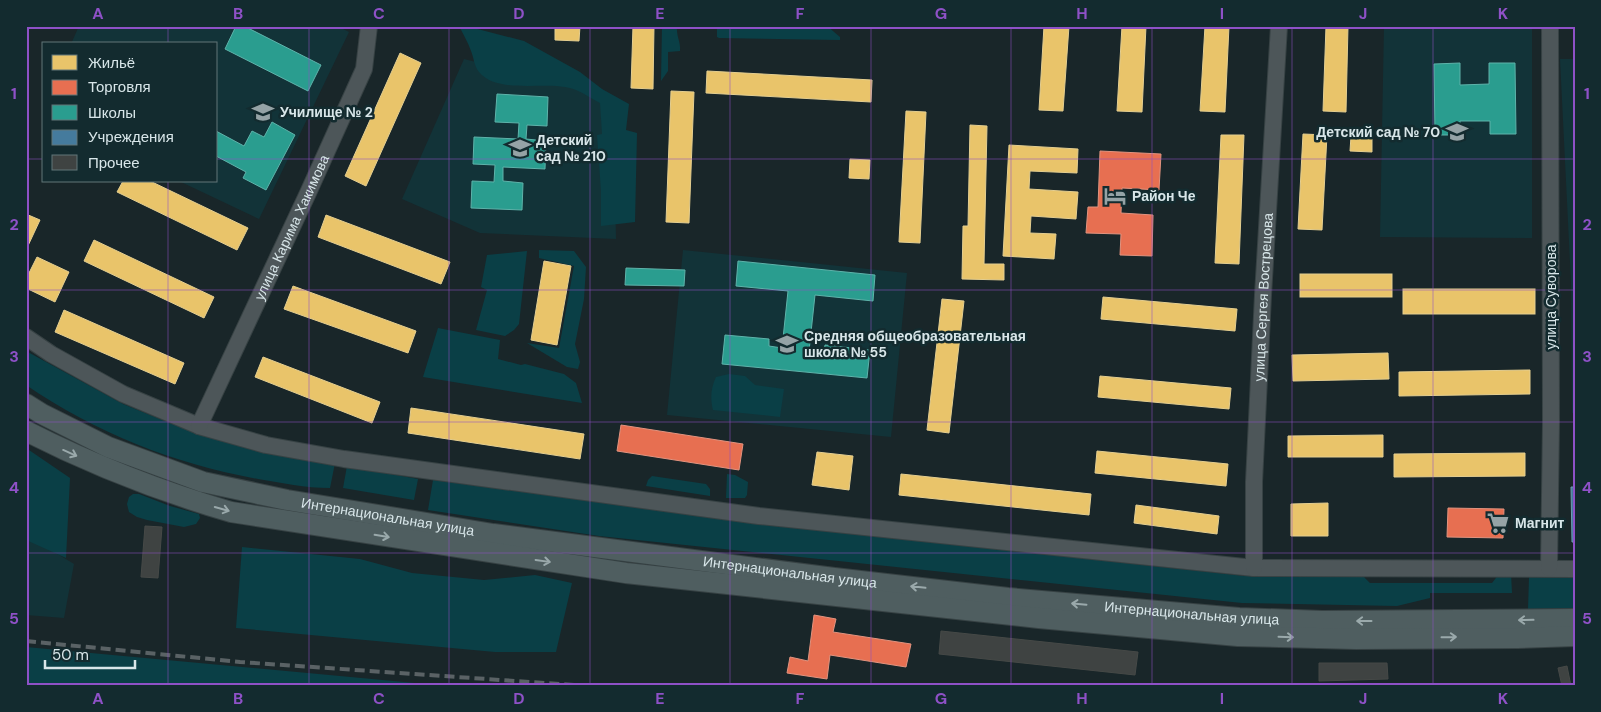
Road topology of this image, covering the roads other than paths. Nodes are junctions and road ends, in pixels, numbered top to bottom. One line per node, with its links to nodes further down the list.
1 (368, 26): 6 (street, улица Карима Хакимова)
2 (1280, 26): 8 (street, улица Сергея Вострецова)
3 (1550, 26): 9 (street, улица Суворова)
4 (26, 337): 6 (street)
5 (26, 404): 11 (main road, Интернациональная улица, one-way to 5)
6 (199, 426): 8 (street)
7 (26, 431): 12 (main road, Интернациональная улица, one-way to 12)
8 (1254, 568): 9 (street)
9 (1549, 568): 10 (street)
10 (1575, 568)
11 (1575, 619)
12 (1575, 636)

